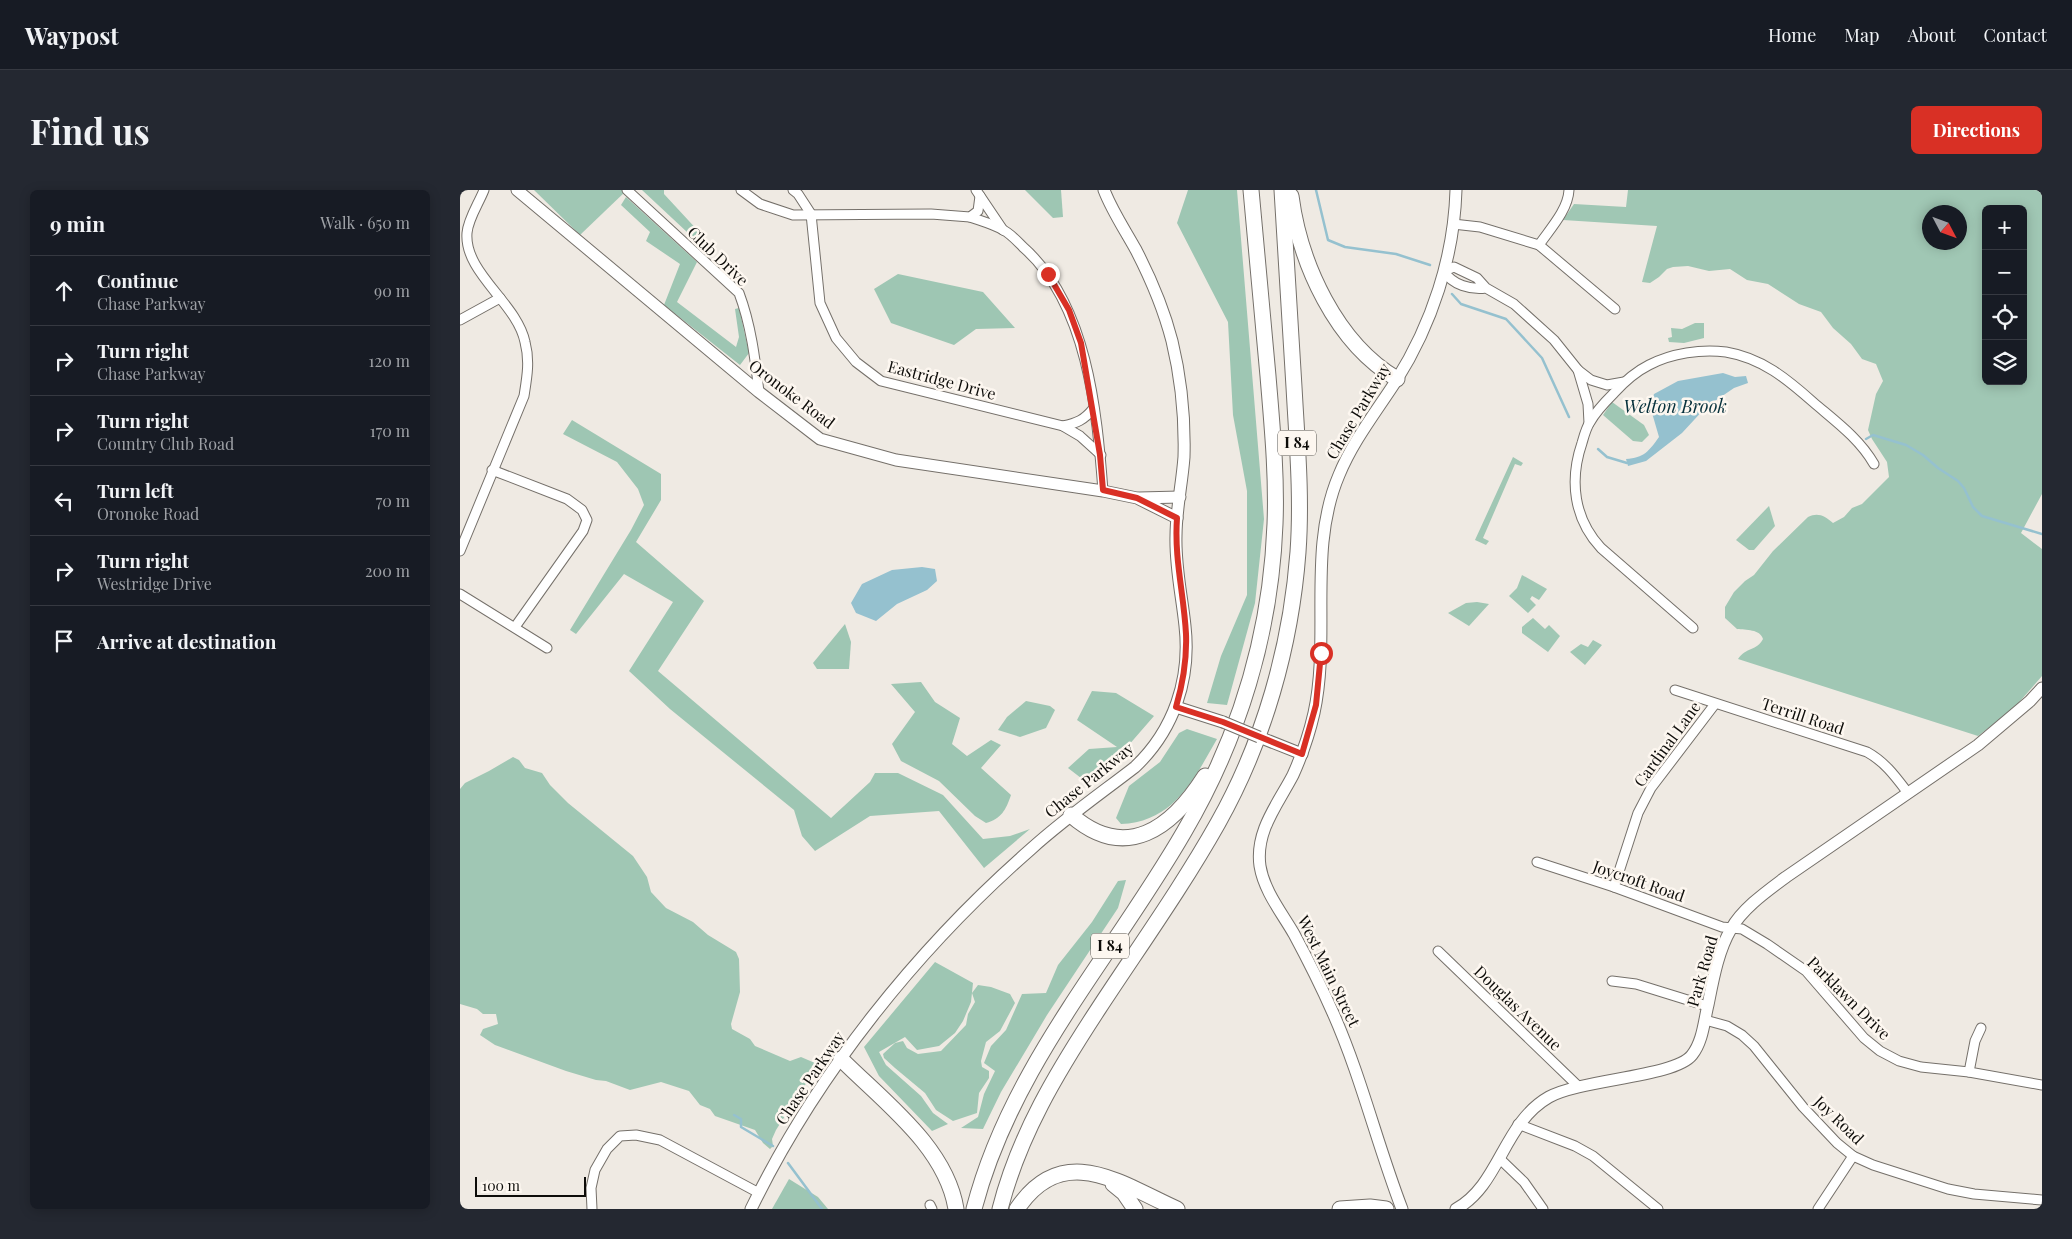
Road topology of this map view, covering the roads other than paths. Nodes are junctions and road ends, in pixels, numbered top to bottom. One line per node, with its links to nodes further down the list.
1 (484, 190): 20 (street)
2 (517, 190): 26 (main road, Oronoke Road)
3 (627, 190): 26 (street, Club Drive)
4 (741, 190): 13 (street)
5 (793, 190): 13 (street, Eastridge Drive)
6 (1104, 190): 34 (main road, Chase Parkway)
7 (1252, 190): 42 (highway, I 84)
8 (1282, 190): 72 (highway, I 84)
9 (1290, 190): 24 (highway)
10 (1456, 190): 15 (main road, Chase Parkway)
11 (1569, 190): 17 (street)
12 (978, 193): 14 (street); 16 (street)
13 (811, 214): 14 (street); 29 (street, Eastridge Drive)
14 (970, 217): 16 (street)
15 (1453, 224): 17 (street); 18 (main road, Chase Parkway)
16 (1004, 230): 27 (street)
17 (1539, 245): 21 (street)
18 (1444, 271): 19 (street); 19 (street); 24 (main road, Chase Parkway)
19 (1486, 288): 23 (street)
20 (500, 298): 22 (street); 32 (street)
21 (1615, 309)
22 (460, 320)
23 (1578, 370): 25 (street); 28 (street)
24 (1397, 379): 47 (main road, Chase Parkway)
25 (1624, 382): 28 (street); 31 (street)
26 (758, 392): 33 (main road, Oronoke Road)
27 (1093, 409): 29 (street); 30 (street)
28 (1589, 423): 40 (street)
29 (1063, 426): 30 (street, Eastridge Drive)
30 (1100, 455): 33 (street)
31 (1874, 464)
32 (492, 470): 37 (street); 39 (street)
33 (1103, 490): 35 (main road, Oronoke Road)
34 (1180, 497): 35 (main road, Oronoke Road); 36 (main road, Chase Parkway)
35 (1137, 498): 36 (main road, Oronoke Road)
36 (1177, 518): 46 (main road, Chase Parkway)
37 (460, 551)
38 (460, 594): 39 (street)
39 (515, 627): 41 (street)
40 (1692, 628)
41 (546, 648)
42 (1248, 684): 49 (highway); 71 (highway, I 84)
43 (2042, 688): 48 (main road, Park Road)
44 (1675, 690): 45 (street, Terrill Road)
45 (1715, 704): 48 (street, Terrill Road); 51 (street, Cardinal Lane)
46 (1176, 707): 47 (main road, bridge); 49 (main road, Chase Parkway)
47 (1302, 754): 78 (main road, West Main Street)
48 (1908, 792): 52 (main road, Park Road)
49 (1071, 815): 58 (main road, Chase Parkway)
50 (1537, 862): 51 (street, Joycroft Road)
51 (1614, 887): 52 (street, Joycroft Road)
52 (1731, 928): 55 (main road, Park Road); 59 (street, Parklawn Drive)
53 (1438, 951): 61 (street, Douglas Avenue)
54 (1612, 981): 55 (street)
55 (1707, 1006): 56 (main road, Park Road)
56 (1705, 1020): 61 (main road, Park Road); 63 (street, Joy Road)
57 (1981, 1028): 59 (street)
58 (841, 1059): 66 (main road, Chase Parkway); 70 (highway)
59 (1969, 1072): 60 (street, Parklawn Drive)
60 (2042, 1085)
61 (1578, 1086): 62 (main road, Park Road)
62 (1518, 1124): 64 (main road, Park Road); 81 (street)
63 (1853, 1156): 67 (street, Joy Road); 82 (street)
64 (1498, 1158): 79 (main road, Park Road); 80 (street)
65 (1074, 1171): 73 (highway); 74 (highway); 75 (highway)
66 (759, 1193): 68 (street); 69 (main road, Chase Parkway)
67 (2042, 1200)
68 (592, 1209)
69 (751, 1209)
70 (956, 1209)
71 (974, 1209)
72 (1000, 1209)
73 (1017, 1209)
74 (1135, 1209)
75 (1177, 1209)
76 (1340, 1209): 77 (highway)
77 (1386, 1209)
78 (1402, 1209)
79 (1456, 1209)
80 (1543, 1209)
81 (1658, 1209)
82 (1818, 1209)

